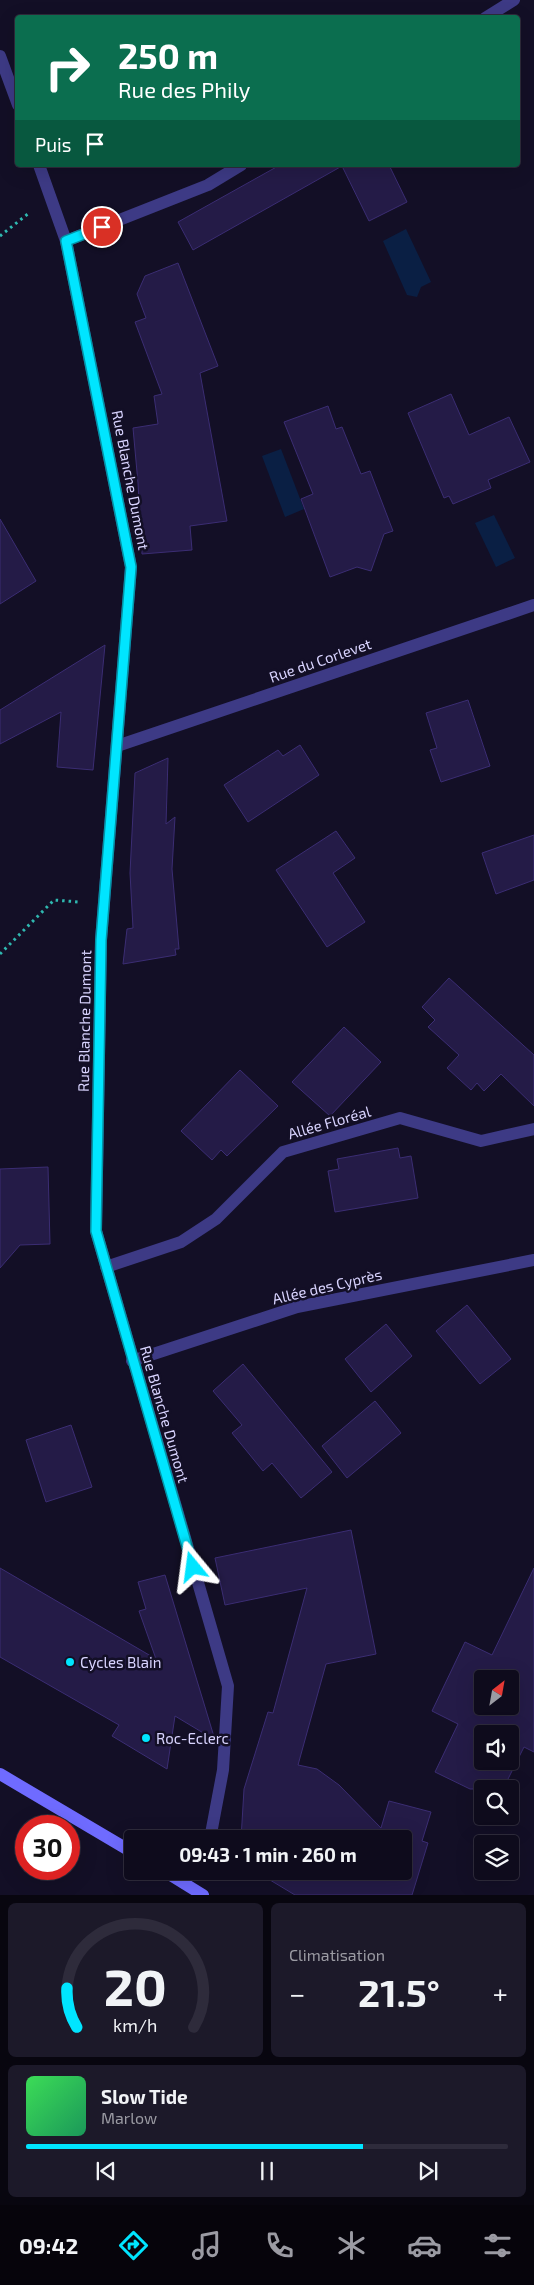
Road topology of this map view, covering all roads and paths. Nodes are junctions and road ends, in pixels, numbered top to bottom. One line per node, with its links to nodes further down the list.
1 (514, 0): 2 (street)
2 (490, 15)
3 (0, 56): 4 (street)
4 (15, 97)
5 (40, 167): 7 (street, Rue Blanche Dumont)
6 (238, 167): 9 (street)
7 (50, 196): 8 (path); 9 (street, Rue Blanche Dumont)
8 (0, 236)
9 (66, 241): 11 (street, Rue Blanche Dumont)
10 (534, 605): 11 (street, Rue du Corlevet)
11 (117, 746): 12 (street, Rue Blanche Dumont)
12 (104, 905): 13 (path); 16 (street, Rue Blanche Dumont)
13 (0, 954)
14 (534, 1129): 16 (street, Allée Floréal)
15 (534, 1260): 17 (street, Allée des Cyprès)
16 (106, 1267): 17 (street, Rue Blanche Dumont)
17 (132, 1361): 19 (street, Rue Blanche Dumont)
18 (0, 1774): 20 (main road)
19 (212, 1830)
20 (124, 1847)
21 (179, 1880): 23 (main road)
22 (186, 1880): 23 (street)
23 (184, 1883): 24 (main road)
24 (203, 1895)

